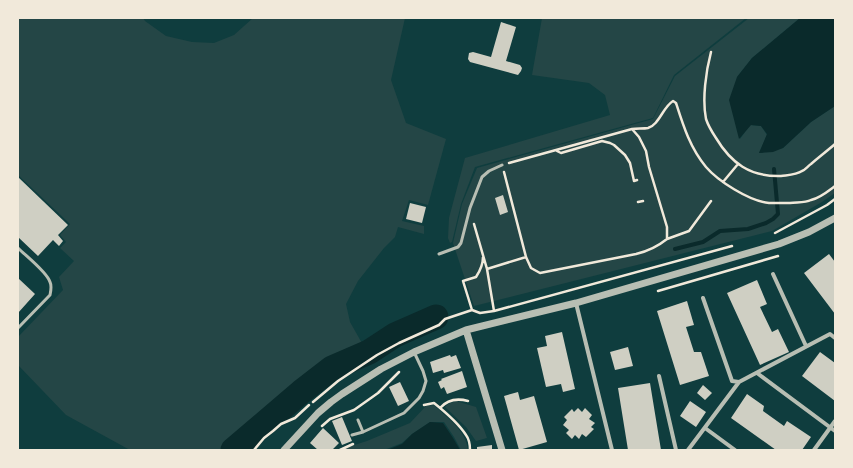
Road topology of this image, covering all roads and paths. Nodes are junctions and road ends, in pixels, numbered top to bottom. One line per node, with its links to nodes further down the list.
1 (711, 52): 5 (path)
2 (632, 129): 4 (path); 8 (path); 17 (path)
3 (835, 144): 5 (path)
4 (557, 150): 6 (path); 7 (path)
5 (738, 164): 8 (path)
6 (502, 165): 14 (lane); 22 (path)
7 (638, 180)
8 (723, 182): 9 (path)
9 (835, 186)
10 (835, 199): 16 (path)
11 (643, 201): 13 (path)
12 (711, 201): 17 (path)
13 (638, 202)
14 (470, 208): 20 (path); 21 (lane)
15 (835, 218): 26 (street)
16 (774, 234)
17 (667, 239): 22 (path)
18 (736, 244): 28 (path)
19 (18, 248): 30 (lane)
20 (483, 253): 23 (path); 27 (path)
21 (439, 254)
22 (526, 257): 23 (path)
23 (487, 269): 28 (path)
24 (773, 274): 33 (street)
25 (703, 298): 38 (street)
26 (576, 303): 31 (street); 55 (street)
27 (472, 310): 28 (path); 29 (path)
28 (494, 311)
29 (445, 319)
30 (18, 328)
31 (466, 330): 34 (street); 54 (street)
32 (835, 338): 33 (street)
33 (806, 346): 36 (street)
34 (414, 352): 35 (lane); 51 (street)
35 (420, 362): 46 (path); 48 (lane)
36 (757, 373): 38 (street); 44 (street)
37 (659, 376): 56 (street)
38 (739, 382): 45 (street)
39 (468, 402): 40 (path)
40 (440, 408): 41 (path); 53 (path)
41 (420, 410)
42 (358, 420): 48 (lane)
43 (835, 421): 44 (street)
44 (830, 427): 47 (street); 59 (street)
45 (705, 428): 57 (street); 58 (street)
46 (318, 430)
47 (835, 431)
48 (363, 432): 49 (lane)
49 (352, 435)
50 (354, 444): 52 (path)
51 (284, 450)
52 (340, 450)
53 (470, 450)
54 (502, 450)
55 (612, 450)
56 (676, 450)
57 (688, 450)
58 (735, 450)
59 (814, 450)

